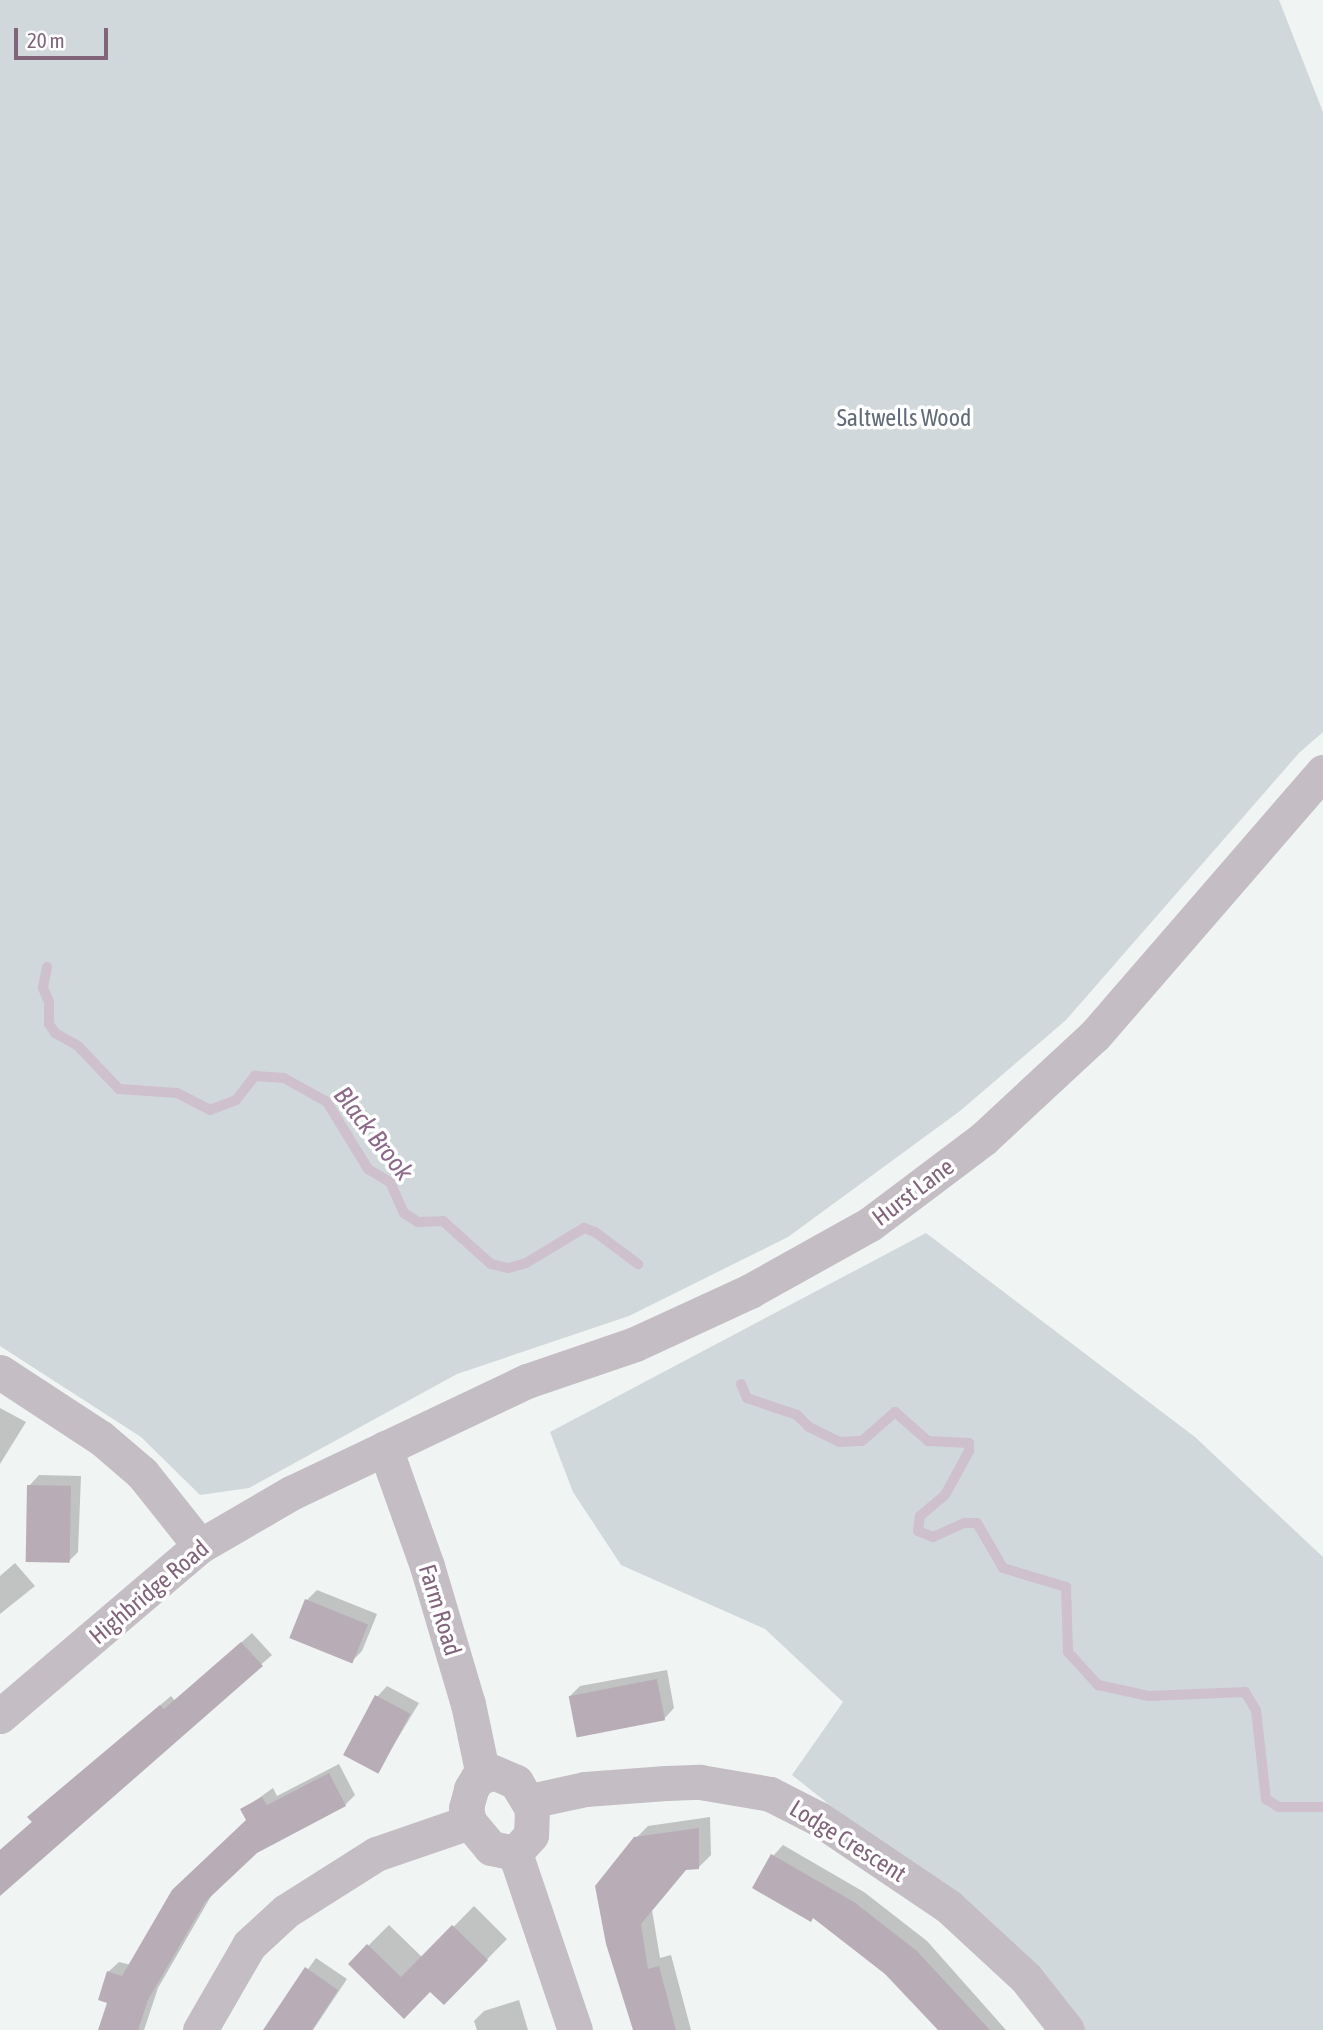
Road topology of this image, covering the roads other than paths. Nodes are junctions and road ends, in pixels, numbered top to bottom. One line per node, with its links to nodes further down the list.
1 (1323, 772): 3 (street, Hurst Lane)
2 (0, 1372): 4 (street)
3 (385, 1448): 4 (street, Highbridge Road); 6 (street, Farm Road)
4 (200, 1546): 5 (street, Highbridge Road)
5 (0, 1716)
6 (484, 1775): 7 (street); 8 (street)
7 (530, 1801): 9 (street); 12 (street, Lodge Crescent)
8 (469, 1822): 9 (street); 10 (street)
9 (515, 1853): 11 (street)
10 (200, 2030)
11 (575, 2030)
12 (1067, 2030)

